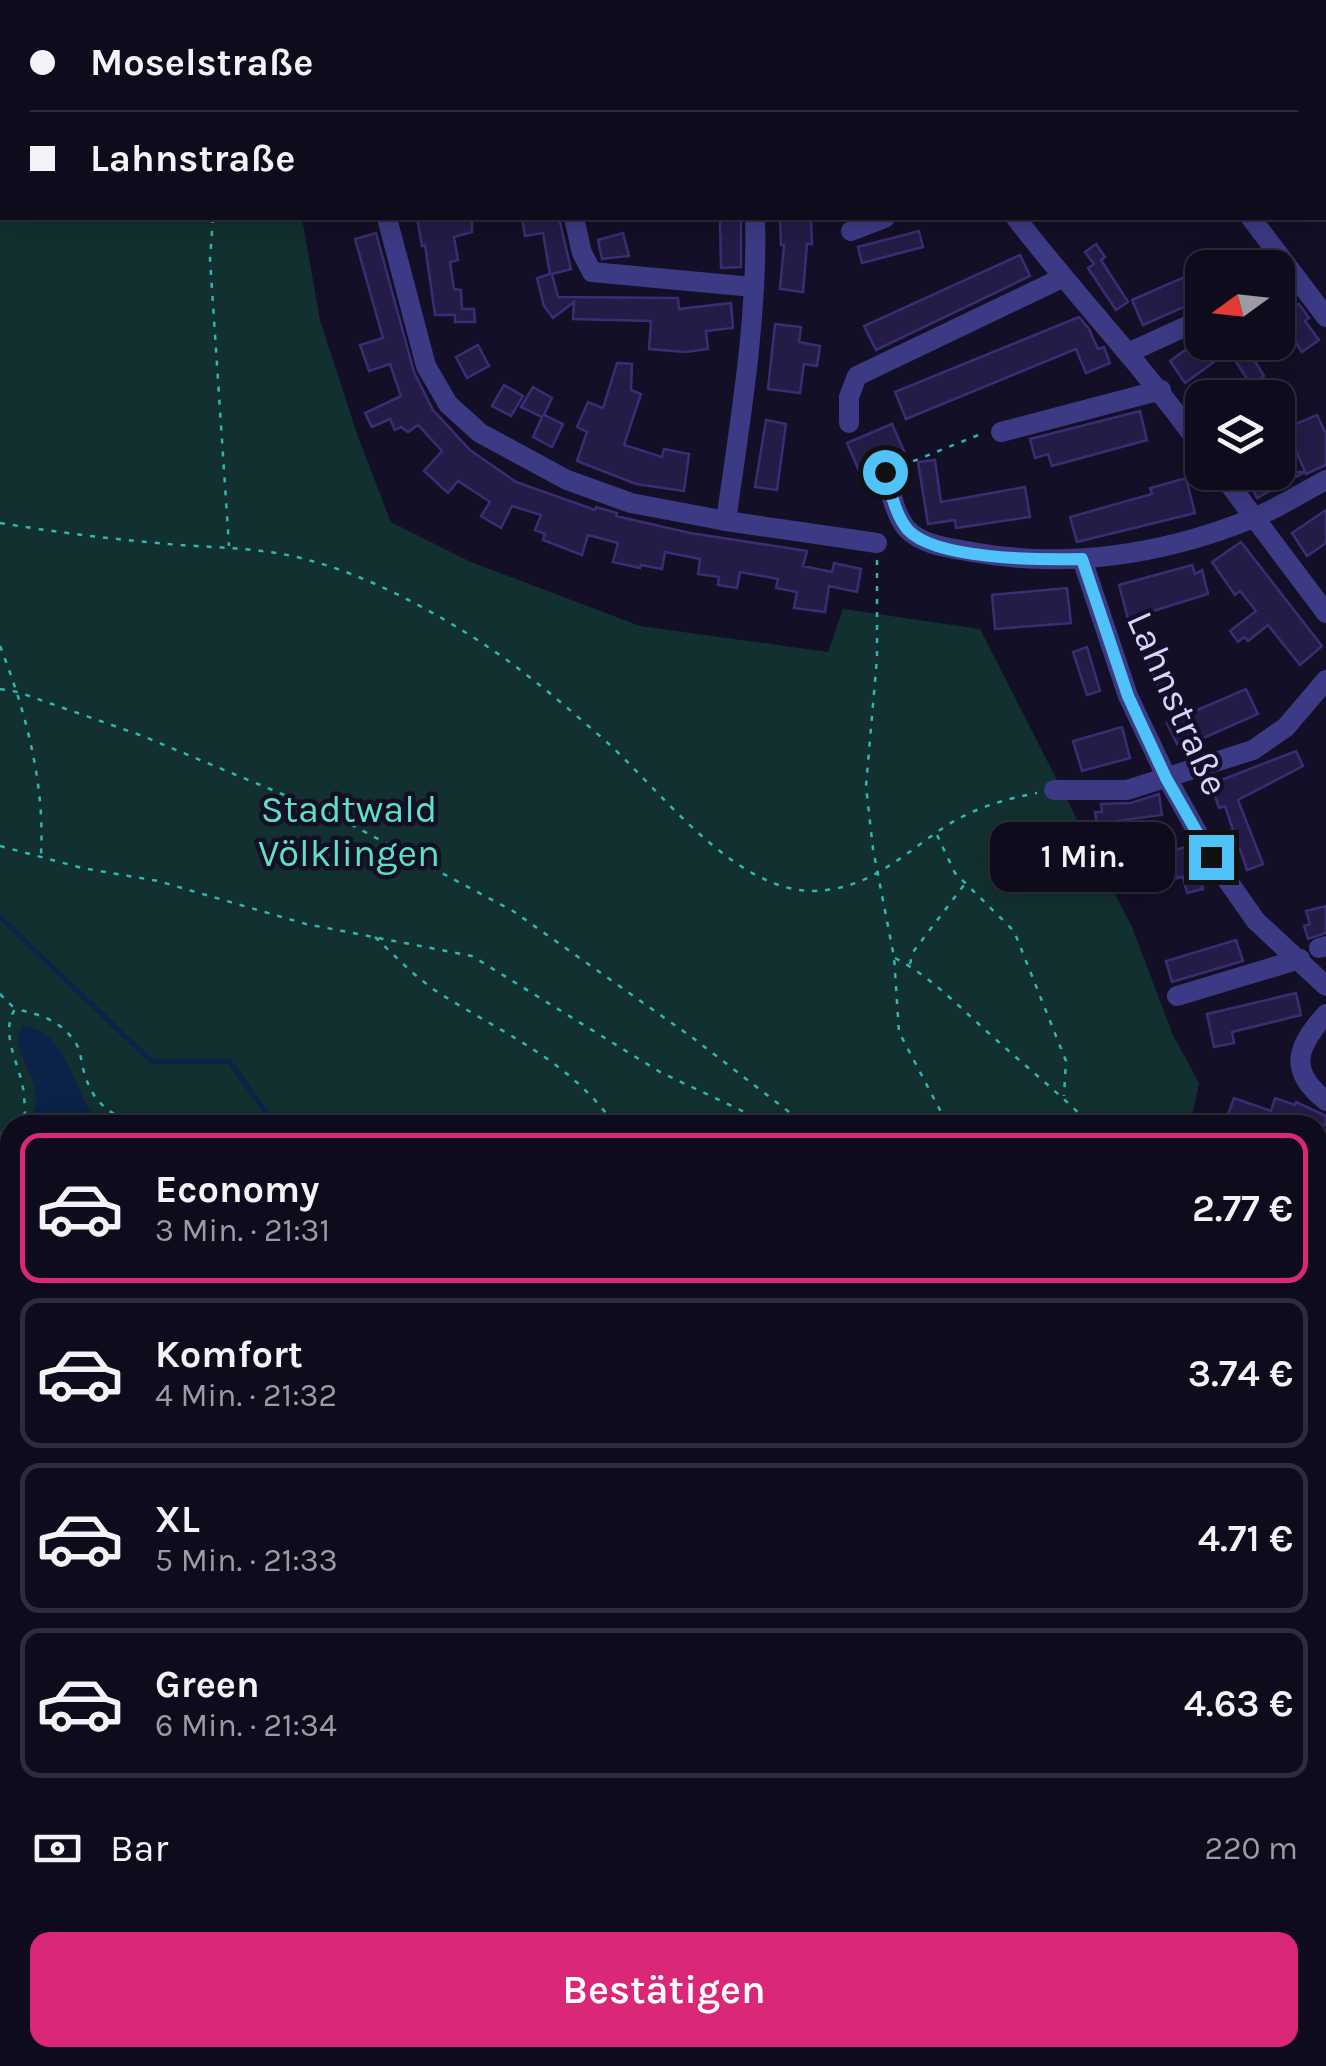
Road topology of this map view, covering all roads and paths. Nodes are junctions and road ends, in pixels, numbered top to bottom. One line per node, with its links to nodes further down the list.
1 (213, 220): 27 (path)
2 (388, 220): 24 (street)
3 (574, 220): 11 (street)
4 (756, 220): 11 (street)
5 (880, 220): 8 (street)
6 (1018, 220): 10 (street)
7 (1263, 222): 9 (street)
8 (851, 231)
9 (1274, 250)
10 (1062, 278): 15 (street); 17 (street)
11 (753, 287): 24 (street)
12 (1295, 288): 13 (street)
13 (1326, 317)
14 (1185, 327): 15 (street)
15 (1130, 352): 16 (street)
16 (1161, 390): 18 (street); 19 (street)
17 (848, 422)
18 (1185, 424)
19 (1001, 432): 20 (path)
20 (885, 472): 28 (street)
21 (1326, 480): 23 (street)
22 (1233, 490): 23 (street)
23 (1253, 518): 28 (street); 29 (street)
24 (726, 521): 26 (street)
25 (0, 523): 27 (path)
26 (877, 543): 39 (path)
27 (229, 548): 39 (path)
28 (1082, 559): 34 (street, Lahnstraße)
29 (1326, 613)
30 (0, 646): 33 (path)
31 (1326, 680): 34 (street)
32 (0, 689): 33 (path)
33 (18, 692): 38 (path); 56 (path)
34 (1166, 778): 35 (street); 43 (street, Lahnstraße)
35 (1054, 790): 36 (path)
36 (936, 834): 39 (path); 40 (path)
37 (0, 846): 38 (path)
38 (41, 856): 41 (path)
39 (878, 874): 42 (path)
40 (965, 884): 44 (path); 50 (path)
41 (374, 936): 54 (path); 55 (path)
42 (894, 957): 44 (path); 57 (path)
43 (1300, 959): 45 (street, Lahnstraße); 47 (street)
44 (910, 966): 50 (path)
45 (1326, 986)
46 (0, 994): 48 (path)
47 (1176, 996)
48 (15, 1008): 52 (path); 53 (path)
49 (1326, 1014): 51 (street)
50 (1064, 1096): 58 (path)
51 (1326, 1101)
52 (23, 1115)
53 (113, 1115)
54 (608, 1115)
55 (751, 1115)
56 (793, 1115)
57 (941, 1115)
58 (1081, 1115)

